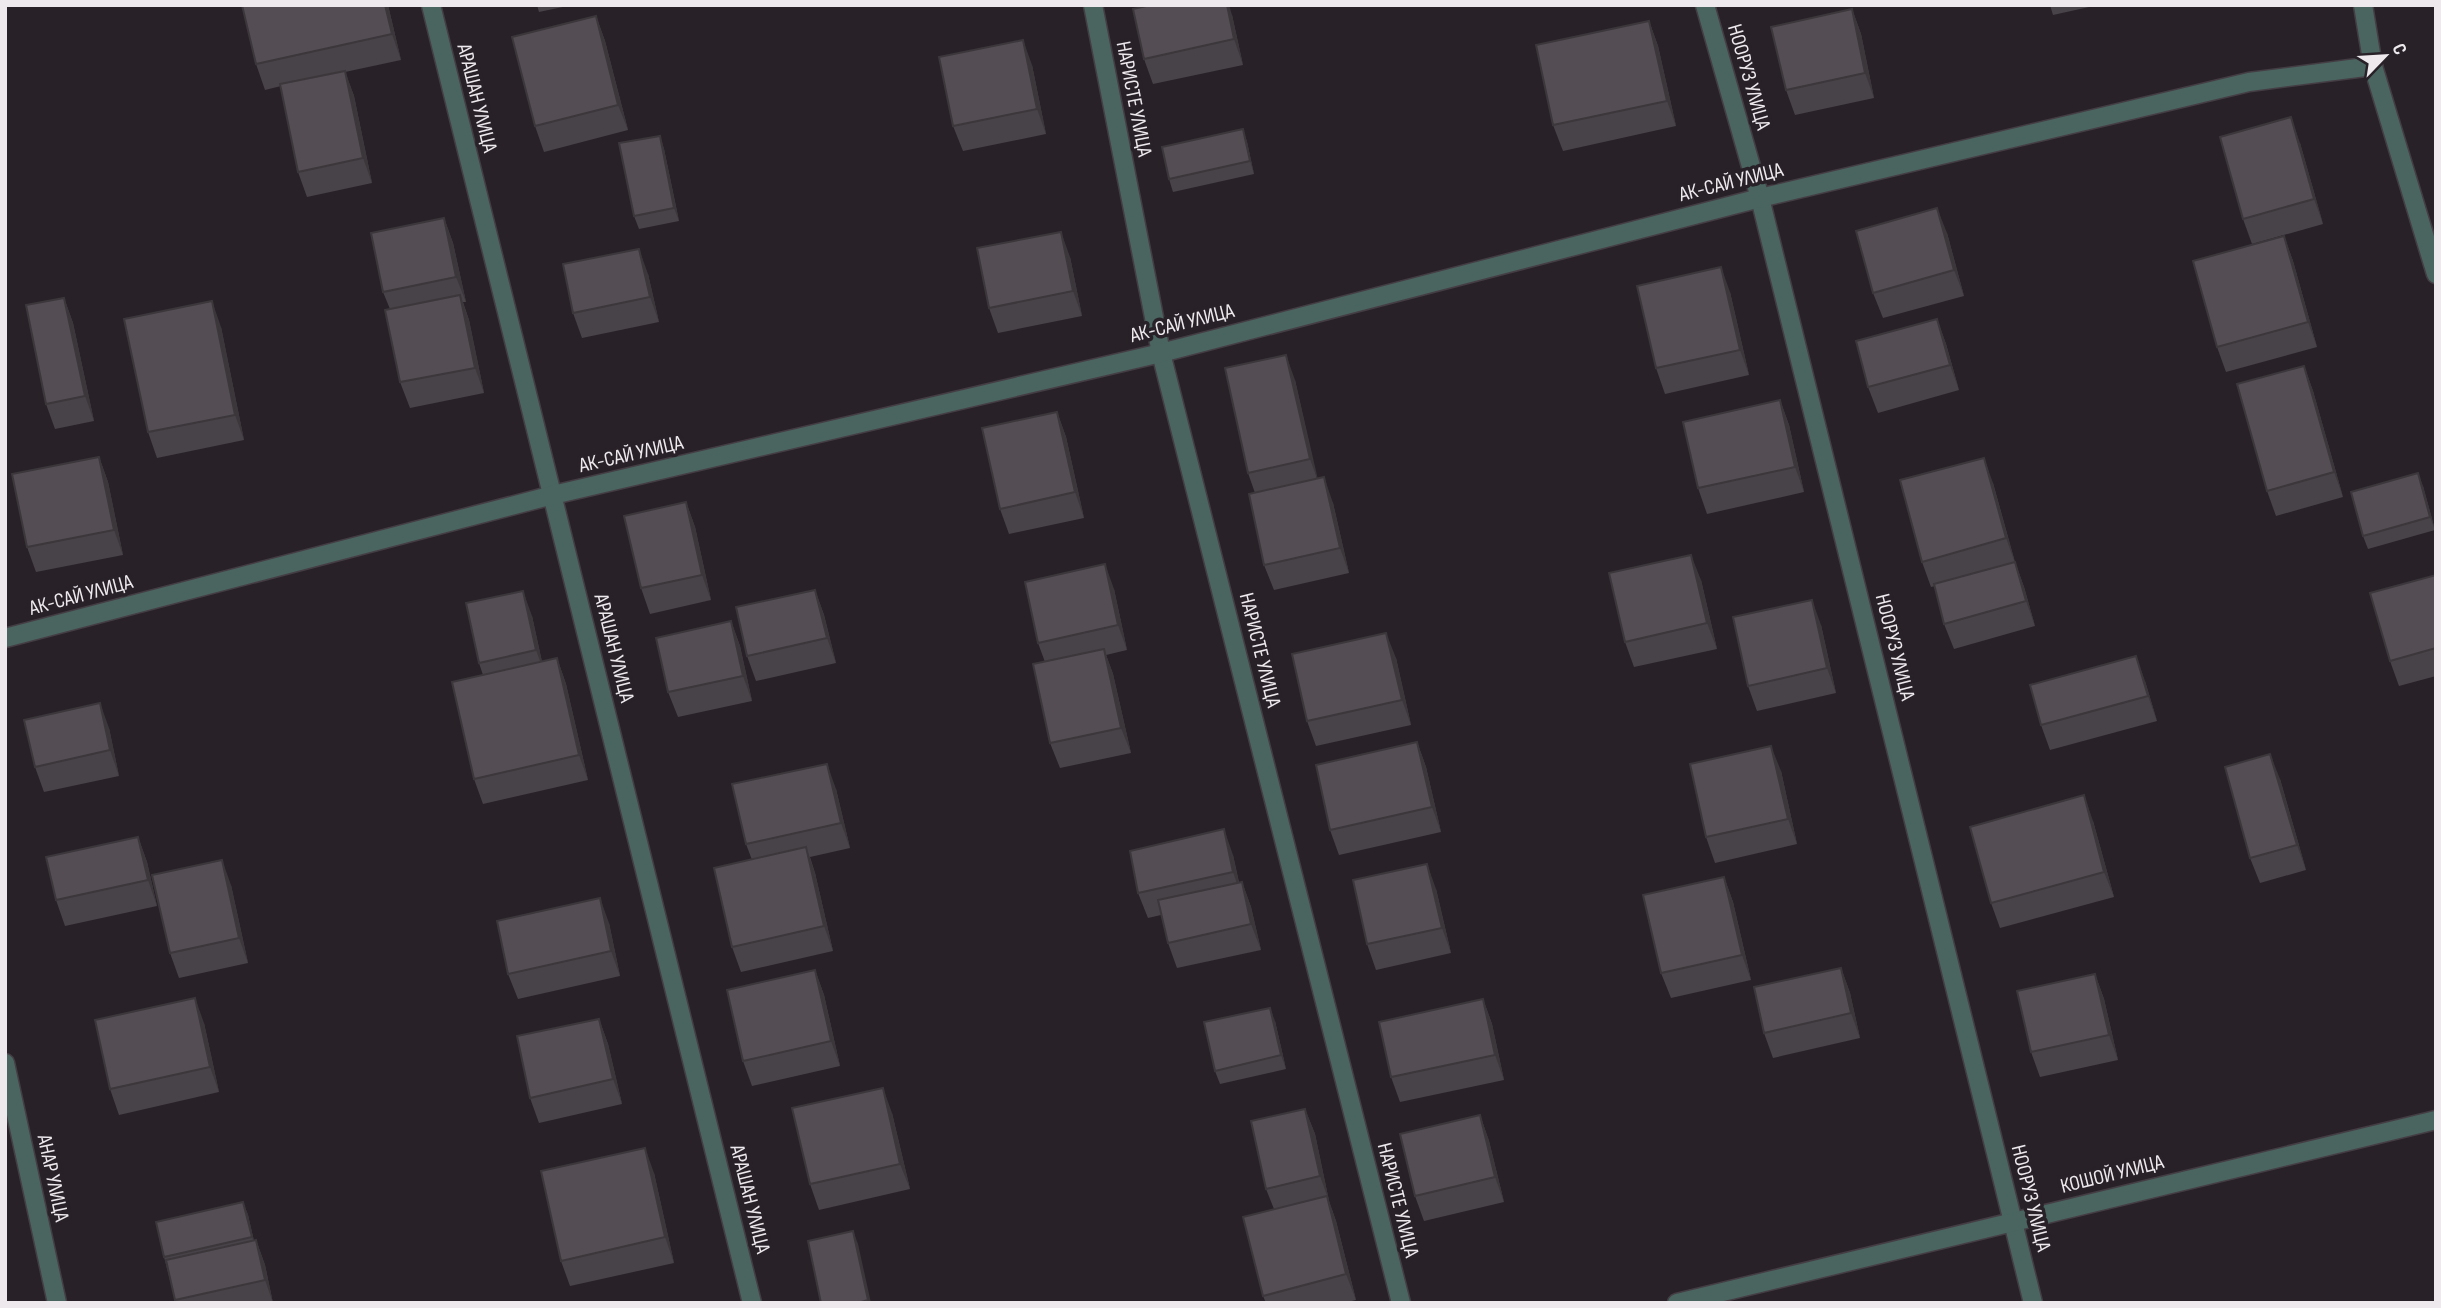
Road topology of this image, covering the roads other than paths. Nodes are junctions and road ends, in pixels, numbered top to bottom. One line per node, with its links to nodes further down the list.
1 (431, 5): 9 (street, АРАШАН УЛИЦА)
2 (1093, 5): 8 (street, НАРИСТЕ УЛИЦА)
3 (1704, 5): 6 (street, НООРУЗ УЛИЦА)
4 (2363, 5): 5 (street)
5 (2373, 66): 6 (street, АК-САЙ УЛИЦА); 7 (street)
6 (1759, 198): 8 (street, АК-САЙ УЛИЦА); 13 (street, НООРУЗ УЛИЦА)
7 (2436, 274)
8 (1161, 353): 9 (street, АК-САЙ УЛИЦА); 16 (street, НАРИСТЕ УЛИЦА)
9 (553, 495): 10 (street, АК-САЙ УЛИЦА); 15 (street, АРАШАН УЛИЦА)
10 (5, 638)
11 (5, 1063): 14 (street, АНАР УЛИЦА)
12 (2436, 1120): 13 (street, КОШОЙ УЛИЦА)
13 (2014, 1222): 17 (street, КОШОЙ УЛИЦА); 18 (street, НООРУЗ УЛИЦА)
14 (57, 1303)
15 (752, 1303)
16 (1401, 1303)
17 (1677, 1303)
18 (2033, 1303)

